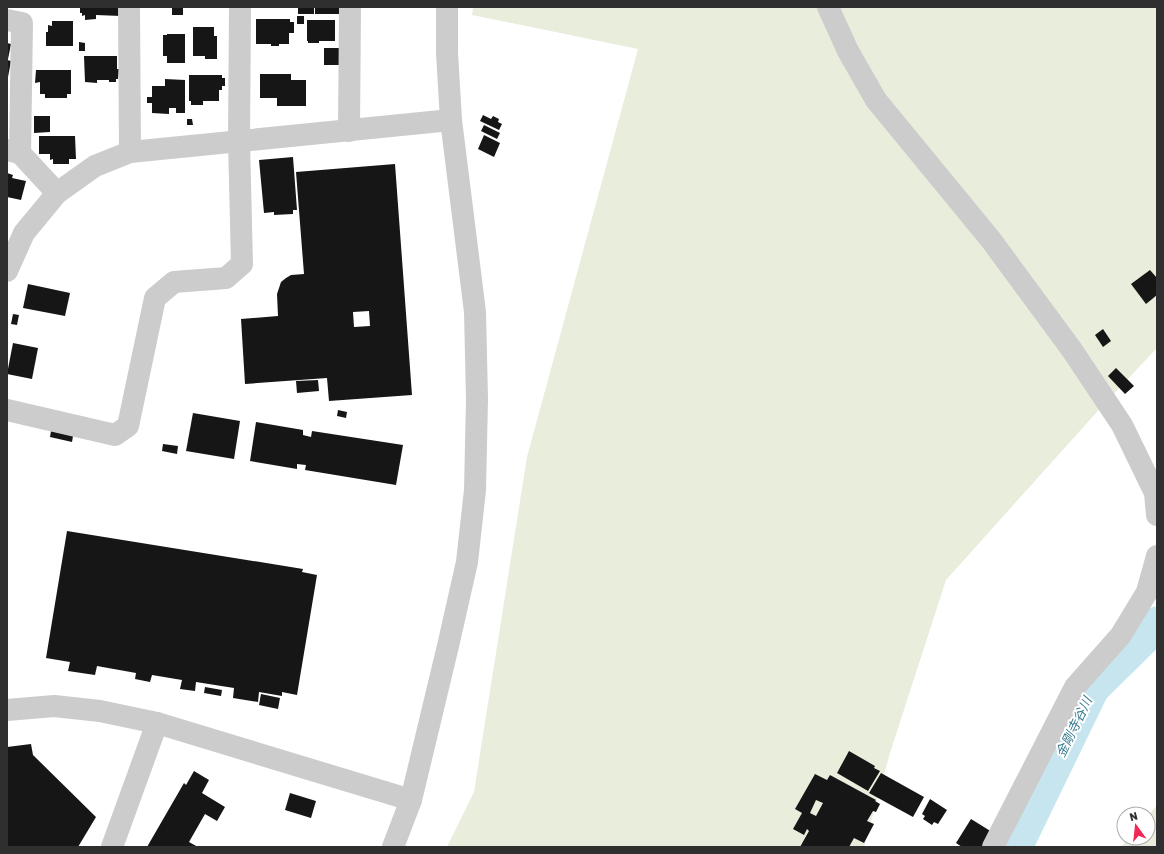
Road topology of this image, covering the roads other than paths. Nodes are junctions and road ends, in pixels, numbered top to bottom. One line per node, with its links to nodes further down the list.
1 (129, 7): 11 (street)
2 (240, 7): 9 (street)
3 (350, 7): 8 (street)
4 (447, 7): 7 (street)
5 (828, 7): 15 (street)
6 (17, 17): 10 (street)
7 (451, 120): 8 (street); 19 (street)
8 (349, 131): 9 (street)
9 (239, 140): 11 (street); 14 (street)
10 (14, 152): 12 (street)
11 (130, 152): 12 (street)
12 (57, 193): 13 (street)
13 (7, 271)
14 (7, 410)
15 (1157, 515)
16 (1157, 556): 22 (street)
17 (7, 710): 18 (street)
18 (157, 723): 19 (street); 20 (street)
19 (411, 800): 21 (street)
20 (112, 847)
21 (393, 847)
22 (993, 847)

